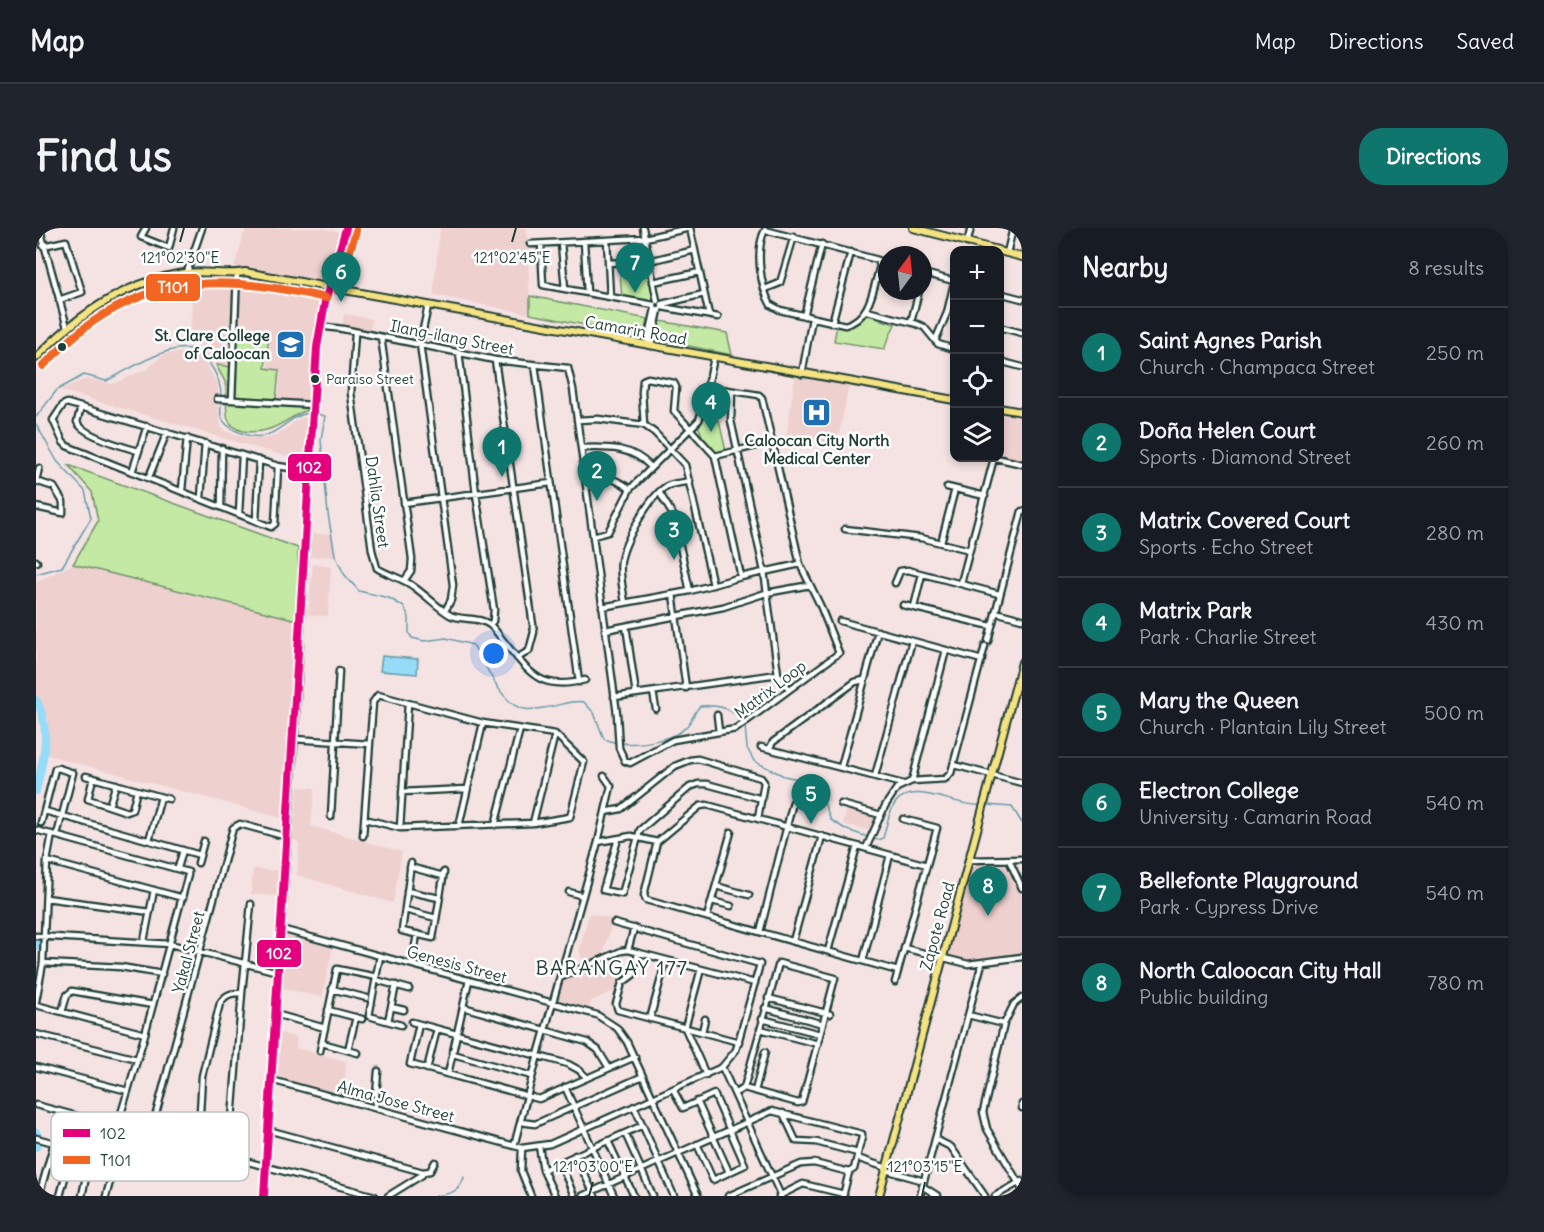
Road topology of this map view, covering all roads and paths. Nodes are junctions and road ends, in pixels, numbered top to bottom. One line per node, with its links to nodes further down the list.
1 (146, 228): 2 (street)
2 (174, 228)
3 (202, 228): 30 (street)
4 (346, 228): 36 (main road)
5 (643, 228): 13 (street)
6 (690, 228): 10 (street); 24 (street)
7 (913, 228): 17 (main road)
8 (971, 228): 17 (street)
9 (1013, 228): 23 (street)
10 (667, 230): 13 (street)
11 (41, 233): 21 (street)
12 (794, 237): 20 (street); 38 (street); 38 (street)
13 (645, 238): 14 (street); 28 (street)
14 (606, 240): 15 (street); 29 (street)
15 (584, 241): 16 (street); 39 (street)
16 (561, 243): 19 (street); 37 (street)
17 (967, 243): 22 (main road)
18 (531, 244): 19 (street)
19 (541, 244): 37 (street)
20 (822, 244): 25 (street); 53 (street)
21 (44, 246): 44 (street); 44 (street)
22 (980, 246)
23 (1004, 246)
24 (695, 250): 28 (street); 31 (street)
25 (851, 252): 49 (street); 57 (street)
26 (1004, 252): 27 (main road)
27 (1022, 257)
28 (649, 261): 29 (street); 35 (street)
29 (608, 263): 42 (street)
30 (188, 272): 32 (main road, Camarin Road); 58 (main road, Camarin Road)
31 (700, 272): 35 (street); 40 (street)
32 (239, 273): 36 (main road, Camarin Road); 81 (street)
33 (932, 276): 34 (street)
34 (950, 281)
35 (653, 282): 48 (street)
36 (328, 288): 47 (main road, Camarin Road); 59 (main road)
37 (565, 289): 39 (street)
38 (765, 290): 53 (street)
39 (587, 293): 42 (street)
40 (704, 294): 48 (street); 52 (street)
41 (1004, 294): 43 (street)
42 (610, 297): 48 (street)
43 (1022, 299)
44 (59, 300): 58 (street)
45 (917, 300): 56 (street)
46 (950, 300): 50 (street)
47 (427, 306): 65 (street); 66 (main road, Camarin Road)
48 (658, 306): 52 (street); 66 (street)
49 (867, 311): 56 (street); 57 (street)
50 (947, 313): 51 (street); 64 (street)
51 (950, 314)
52 (709, 315): 54 (street)
53 (804, 315): 55 (street)
54 (718, 317)
55 (812, 318): 57 (street); 76 (street)
56 (911, 322): 64 (street)
57 (832, 323)
58 (67, 327): 69 (main road, Camarin Road)
59 (319, 327): 61 (street, Ilang-ilang Street); 82 (main road)
60 (1004, 328): 62 (street)
61 (355, 333): 63 (street, Ilang-ilang Street); 139 (street, Dahlia Street)
62 (1022, 333)
63 (381, 337): 65 (street, Ilang-ilang Street); 125 (street)
64 (934, 341): 67 (street)
65 (420, 344): 68 (street, Ilang-ilang Street); 124 (street)
66 (649, 345): 70 (main road, Camarin Road)
67 (950, 347)
68 (459, 352): 71 (street, Ilang-ilang Street); 121 (street)
69 (36, 358)
70 (714, 358): 76 (main road, Camarin Road); 77 (street)
71 (495, 360): 73 (street, Ilang-ilang Street); 116 (street)
72 (1004, 362): 75 (street)
73 (535, 365): 74 (street, Ilang-ilang Street); 114 (street)
74 (553, 367): 86 (street, Matrix Loop)
75 (1022, 367)
76 (802, 374): 80 (main road, Camarin Road)
77 (709, 386): 78 (street, Matrix Loop); 89 (street)
78 (732, 392): 92 (street, Matrix Loop); 98 (street)
79 (217, 399): 81 (street)
80 (950, 399)
81 (229, 400): 82 (street)
82 (314, 405): 109 (main road)
83 (81, 407): 88 (street); 97 (street); 108 (street)
84 (1004, 409): 85 (main road)
85 (1022, 412)
86 (577, 420): 87 (street); 95 (street, Matrix Loop)
87 (644, 425): 89 (street); 96 (street)
88 (147, 426): 90 (street); 97 (street)
89 (691, 429): 96 (street); 100 (street)
90 (167, 432): 91 (street); 110 (street)
91 (187, 438): 93 (street); 119 (street)
92 (772, 442): 98 (street); 135 (street, Matrix Loop)
93 (205, 443): 94 (street); 123 (street)
94 (222, 448): 99 (street); 127 (street)
95 (581, 448): 106 (street); 111 (street, Matrix Loop)
96 (670, 449): 106 (street); 113 (street)
97 (138, 451): 108 (street)
98 (736, 451): 100 (street); 136 (street)
99 (242, 455): 101 (street); 129 (street)
100 (715, 456): 138 (street)
101 (260, 460): 105 (street); 130 (street)
102 (1004, 460): 104 (street)
103 (994, 462): 122 (street)
104 (1022, 464)
105 (278, 466): 109 (street); 130 (street)
106 (651, 467): 117 (street)
107 (39, 468): 112 (street)
108 (132, 472): 110 (street)
109 (310, 473): 184 (main road)
110 (149, 477): 119 (street)
111 (585, 478): 117 (street); 132 (street, Matrix Loop)
112 (36, 481): 126 (street)
113 (690, 481): 120 (street); 142 (street)
114 (551, 483): 116 (street); 171 (street)
115 (947, 487): 118 (street)
116 (514, 488): 121 (street); 164 (street)
117 (630, 489): 132 (street)
118 (955, 489): 122 (street); 133 (street)
119 (182, 490): 123 (street)
120 (659, 492): 144 (street); 148 (street)
121 (476, 494): 124 (street); 157 (street)
122 (985, 496): 134 (street)
123 (201, 498): 127 (street)
124 (440, 499): 125 (street); 152 (street)
125 (404, 503): 139 (street)
126 (36, 507)
127 (220, 507): 129 (street)
128 (1022, 511): 147 (street)
129 (239, 513): 130 (street)
130 (256, 521)
131 (845, 529): 133 (street)
132 (592, 536): 150 (street, Matrix Loop)
133 (941, 543): 134 (street)
134 (970, 550): 141 (street)
135 (800, 564): 136 (street); 143 (street, Matrix Loop)
136 (764, 571): 138 (street); 145 (street)
137 (922, 574): 140 (street); 141 (street); 151 (street)
138 (741, 577): 142 (street)
139 (404, 581): 152 (street, Dahlia Street)
140 (895, 583)
141 (961, 583): 147 (street)
142 (713, 585): 144 (street)
143 (810, 585): 145 (street); 173 (street, Matrix Loop)
144 (690, 591): 146 (street)
145 (766, 593): 154 (street); 168 (street)
146 (673, 594): 148 (street); 154 (street)
147 (999, 594): 153 (street)
148 (625, 603): 150 (street)
149 (903, 605): 151 (street)
150 (602, 607): 160 (street, Matrix Loop)
151 (914, 607): 159 (street)
152 (445, 611): 157 (street, Dahlia Street)
153 (995, 612): 155 (street); 159 (street)
154 (676, 615): 158 (street); 172 (street)
155 (1022, 619)
156 (840, 621): 161 (street)
157 (490, 625): 164 (street)
158 (626, 626): 160 (street); 175 (street)
159 (992, 626): 165 (street)
160 (605, 630): 176 (street, Matrix Loop)
161 (878, 631): 162 (street); 170 (street)
162 (912, 641): 163 (street); 194 (street)
163 (946, 650): 165 (street); 196 (street)
164 (517, 658): 171 (street)
165 (982, 660): 189 (street)
166 (1022, 662): 191 (main road, Zapote Road)
167 (339, 671): 185 (street)
168 (778, 674): 172 (street); 173 (street)
169 (585, 680): 171 (street)
170 (864, 680): 188 (street); 190 (street)
171 (579, 682)
172 (686, 688): 174 (street)
173 (789, 689): 182 (street, Matrix Loop)
174 (653, 692): 175 (street); 178 (street)
175 (636, 694): 176 (street)
176 (614, 697): 182 (street, Matrix Loop)
177 (408, 703): 180 (street); 186 (street); 202 (street)
178 (656, 709)
179 (717, 715): 182 (street)
180 (483, 723): 181 (street); 200 (street)
181 (520, 729): 183 (street); 219 (street)
182 (719, 732)
183 (555, 734): 218 (street); 218 (street)
184 (294, 740): 185 (street); 228 (main road)
185 (335, 741): 186 (street); 213 (street)
186 (370, 744): 214 (street)
187 (761, 747): 188 (street)
188 (769, 749): 190 (street)
189 (954, 765): 191 (street); 196 (street)
190 (842, 767): 194 (street)
191 (991, 774): 197 (street); 241 (main road, Zapote Road)
192 (86, 776): 195 (street)
193 (604, 776): 210 (street)
194 (875, 776): 199 (street)
195 (93, 778): 198 (street); 208 (street)
196 (912, 781): 199 (street)
197 (1022, 783)
198 (116, 784): 201 (street); 208 (street)
199 (903, 784): 211 (street)
200 (467, 789): 202 (street); 220 (street)
201 (137, 790): 203 (street); 208 (street)
202 (402, 792): 222 (street)
203 (161, 797): 204 (street); 231 (street)
204 (169, 799)
205 (762, 799): 210 (street); 215 (street); 229 (street)
206 (793, 802): 221 (street)
207 (841, 804): 211 (street)
208 (109, 806)
209 (45, 811): 212 (street); 212 (street); 217 (street)
210 (605, 812): 233 (street)
211 (881, 814): 236 (street)
212 (62, 816): 225 (street); 231 (street)
213 (331, 817)
214 (365, 819): 222 (street); 226 (street)
215 (758, 819): 221 (street); 234 (street)
216 (903, 819): 245 (street)
217 (41, 823)
218 (533, 823): 219 (street)
219 (495, 825): 220 (street)
220 (459, 826): 222 (street)
221 (787, 827): 227 (street); 267 (street)
222 (400, 828)
223 (36, 830): 225 (street)
224 (731, 832): 247 (street)
225 (55, 835): 243 (street); 246 (street)
226 (363, 836)
227 (822, 836): 235 (street); 271 (street)
228 (286, 837): 266 (main road); 276 (street, Yakal Street)
229 (637, 837): 230 (street); 230 (street); 234 (street)
230 (618, 839): 233 (street)
231 (149, 840): 237 (street)
232 (204, 841): 238 (street)
233 (598, 842): 253 (street)
234 (657, 842): 262 (street)
235 (857, 846): 236 (street); 275 (street)
236 (866, 848): 239 (street)
237 (183, 850): 238 (street); 246 (street)
238 (200, 855): 244 (street)
239 (890, 855): 245 (street); 282 (street)
240 (1022, 859): 242 (street)
241 (968, 860): 242 (street); 280 (main road, Zapote Road)
242 (1009, 860): 248 (street)
243 (47, 861): 249 (street); 254 (street)
244 (198, 863)
245 (927, 865): 273 (street)
246 (178, 868): 255 (street)
247 (716, 886): 252 (street); 257 (street)
248 (1022, 888)
249 (154, 890): 255 (street); 261 (street)
250 (407, 891): 256 (street); 256 (street); 260 (street)
251 (569, 892): 253 (street)
252 (749, 895)
253 (583, 896): 292 (street)
254 (46, 898): 261 (street); 269 (street)
255 (183, 898): 272 (street)
256 (440, 898): 263 (street)
257 (712, 901): 259 (street); 262 (street)
258 (251, 903): 285 (street)
259 (730, 906)
260 (405, 910): 263 (street); 268 (street)
261 (150, 912): 270 (street)
262 (707, 917): 267 (street)
263 (436, 918): 268 (street)
264 (614, 923): 265 (street)
265 (634, 928): 274 (street); 296 (street)
266 (281, 929): 278 (street, Genesis Street); 289 (main road)
267 (760, 932): 271 (street)
268 (417, 934): 286 (street)
269 (40, 936): 270 (street); 283 (street)
270 (144, 941): 272 (street)
271 (793, 941): 275 (street)
272 (170, 944): 276 (street); 290 (street)
273 (904, 948): 280 (street); 288 (street)
274 (628, 950): 277 (street); 292 (street)
275 (828, 951): 282 (street)
276 (200, 952): 285 (street); 374 (street, Yakal Street)
277 (638, 953): 281 (street); 318 (street)
278 (381, 956): 286 (street, Genesis Street); 293 (street)
279 (1022, 957): 284 (street)
280 (942, 958): 284 (street); 405 (main road, Zapote Road)
281 (666, 960): 287 (street); 318 (street)
282 (863, 961): 288 (street)
283 (43, 963): 290 (street); 305 (street)
284 (982, 963): 315 (street)
285 (246, 964): 289 (street); 300 (street)
286 (412, 964): 294 (street, Genesis Street)
287 (700, 969): 296 (street); 328 (street)
288 (898, 971): 295 (street)
289 (278, 972): 313 (main road)
290 (162, 974): 306 (street)
291 (372, 976): 298 (street)
292 (560, 978): 304 (street)
293 (376, 980): 297 (street); 321 (street)
294 (469, 980): 304 (street, Genesis Street); 308 (street)
295 (895, 982)
296 (755, 983): 337 (street)
297 (396, 985): 299 (street); 307 (street)
298 (332, 989): 301 (street); 310 (street)
299 (409, 989)
300 (242, 993): 375 (street); 376 (street)
301 (367, 998)
302 (768, 998): 309 (street); 314 (street); 314 (street)
303 (1022, 998): 325 (street)
304 (553, 1002): 330 (street); 346 (street, Genesis Street)
305 (36, 1003): 312 (street)
306 (153, 1005): 312 (street); 335 (street)
307 (392, 1007): 311 (street); 321 (street)
308 (463, 1007): 330 (street); 333 (street)
309 (765, 1008): 320 (street); 324 (street)
310 (328, 1010): 316 (street); 327 (street)
311 (404, 1010)
312 (62, 1012): 335 (street)
313 (275, 1014): 327 (street); 358 (main road)
314 (828, 1014): 324 (street)
315 (968, 1014): 325 (street); 387 (street)
316 (356, 1017): 317 (street); 340 (street)
317 (362, 1019)
318 (650, 1019): 328 (street)
319 (705, 1019): 332 (street)
320 (762, 1019): 331 (street); 336 (street)
321 (388, 1022): 326 (street)
322 (412, 1022): 323 (street)
323 (419, 1024): 329 (street); 351 (street)
324 (823, 1024): 336 (street)
325 (1004, 1024): 415 (street)
326 (401, 1025)
327 (325, 1028): 338 (street)
328 (686, 1028): 332 (street); 354 (street)
329 (437, 1029): 333 (street); 351 (street)
330 (545, 1029): 345 (street); 350 (street)
331 (760, 1029): 339 (street); 360 (street)
332 (702, 1032): 337 (street)
333 (458, 1033): 344 (street); 345 (street)
334 (36, 1034): 347 (street)
335 (145, 1034): 347 (street)
336 (820, 1034): 339 (street)
337 (739, 1042): 349 (street)
338 (322, 1043): 340 (street); 341 (street)
339 (818, 1044): 363 (street)
340 (348, 1050): 343 (street)
341 (320, 1051)
342 (765, 1052): 363 (street)
343 (358, 1053)
344 (453, 1054): 353 (street); 355 (street)
345 (538, 1055): 355 (street); 357 (street)
346 (635, 1057): 350 (street); 356 (street, Genesis Street)
347 (137, 1059): 362 (street)
348 (36, 1067): 362 (street)
349 (722, 1067): 354 (street); 364 (street)
350 (609, 1068): 357 (street)
351 (428, 1069): 353 (street)
352 (378, 1071): 371 (street)
353 (448, 1074): 365 (street)
354 (706, 1075): 361 (street)
355 (532, 1076): 365 (street)
356 (643, 1076): 366 (street, Genesis Street); 370 (street)
357 (587, 1078): 359 (street)
358 (271, 1080): 371 (street, Alma Jose Street); 383 (main road)
359 (565, 1087): 365 (street); 370 (street)
360 (744, 1088): 363 (street); 364 (street)
361 (673, 1089): 366 (street); 367 (street)
362 (128, 1091): 373 (street)
363 (755, 1091)
364 (735, 1094): 378 (street)
365 (527, 1096): 379 (street)
366 (653, 1097): 369 (street); 395 (street, Genesis Street)
367 (697, 1101): 382 (street); 385 (street)
368 (36, 1105): 372 (street)
369 (634, 1106): 380 (street); 381 (street)
370 (574, 1107): 379 (street); 381 (street)
371 (375, 1108): 391 (street, Alma Jose Street)
372 (62, 1112)
373 (122, 1112)
374 (157, 1112)
375 (200, 1112)
376 (233, 1112)
377 (783, 1113): 378 (street); 398 (street); 398 (street)
378 (747, 1121): 382 (street); 411 (street)
379 (521, 1122): 391 (street)
380 (643, 1125): 384 (street); 399 (street)
381 (585, 1129): 392 (street); 393 (street)
382 (730, 1129): 385 (street); 408 (street)
383 (268, 1130): 403 (main road); 407 (street)
384 (625, 1133): 388 (street); 404 (street)
385 (714, 1137): 390 (street); 408 (street)
386 (36, 1138): 389 (street)
387 (935, 1139): 417 (street); 442 (street)
388 (608, 1141): 393 (street); 410 (street)
389 (51, 1142)
390 (697, 1144): 395 (street); 408 (street)
391 (514, 1146): 394 (street, Alma Jose Street)
392 (539, 1146): 394 (street); 406 (street)
393 (593, 1147): 397 (street); 416 (street)
394 (522, 1148): 428 (street)
395 (678, 1153): 399 (street); 436 (street, Genesis Street)
396 (51, 1154): 421 (street)
397 (575, 1155): 402 (street); 419 (street)
398 (858, 1155): 405 (street); 409 (street)
399 (658, 1161): 404 (street); 435 (street)
400 (249, 1162): 403 (street)
401 (435, 1162): 407 (street)
402 (560, 1162): 406 (street); 430 (street)
403 (266, 1167): 425 (main road); 426 (street)
404 (641, 1169): 410 (street); 434 (street)
405 (886, 1169): 417 (street); 439 (main road, Zapote Road)
406 (543, 1170): 429 (street)
407 (423, 1172): 427 (street)
408 (729, 1172)
409 (849, 1172): 411 (street); 420 (street)
410 (625, 1176): 416 (street); 433 (street)
411 (772, 1176): 437 (street); 438 (street)
412 (64, 1181): 422 (street)
413 (85, 1181): 423 (street)
414 (110, 1181): 424 (street)
415 (1020, 1182): 418 (street); 443 (street)
416 (609, 1184): 419 (street); 432 (street)
417 (923, 1184): 440 (street); 441 (street)
418 (1022, 1189)
419 (594, 1194): 431 (street)
420 (844, 1195): 438 (street)
421 (39, 1196)
422 (60, 1196)
423 (82, 1196)
424 (106, 1196)
425 (264, 1196)
426 (375, 1196)
427 (388, 1196)
428 (531, 1196)
429 (555, 1196)
430 (574, 1196)
431 (582, 1196)
432 (614, 1196)
433 (634, 1196)
434 (653, 1196)
435 (674, 1196)
436 (698, 1196)
437 (729, 1196)
438 (780, 1196)
439 (879, 1196)
440 (920, 1196)
441 (938, 1196)
442 (985, 1196)
443 (995, 1196)

